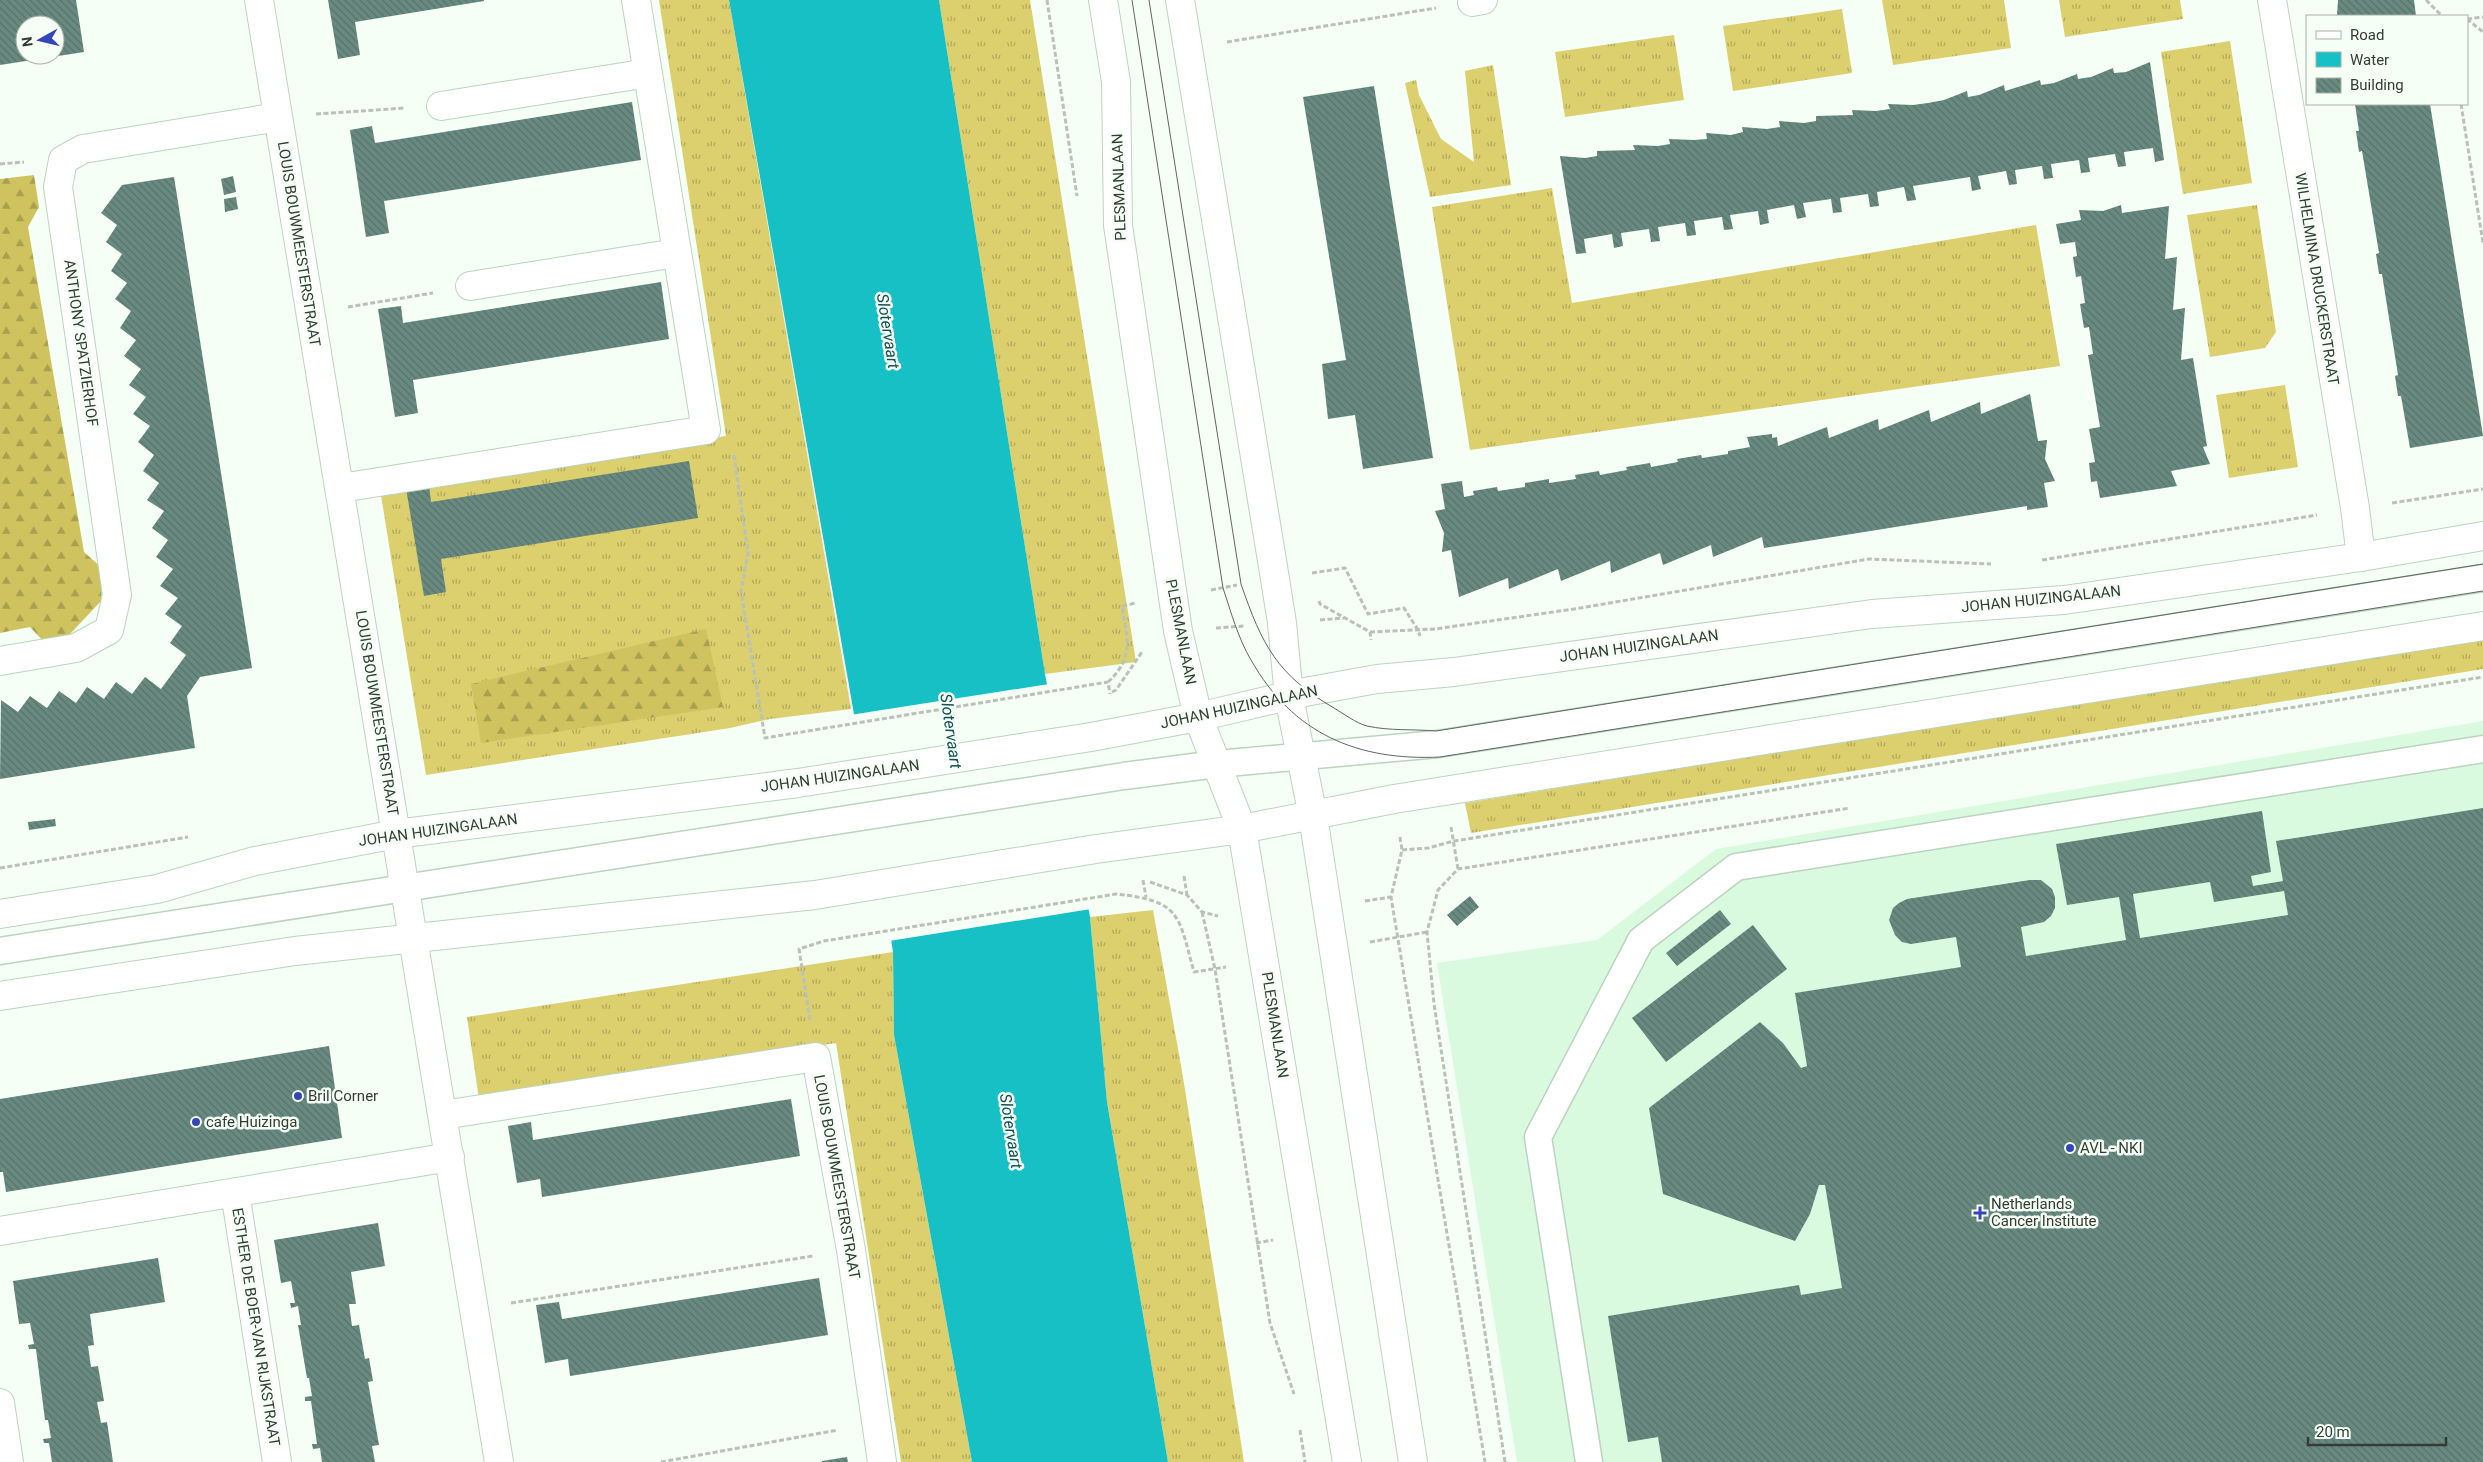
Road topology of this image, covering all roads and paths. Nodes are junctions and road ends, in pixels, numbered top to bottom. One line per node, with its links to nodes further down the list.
1 (259, 0): 17 (street, LOUIS BOUWMEESTERSTRAAT)
2 (636, 0): 14 (street)
3 (1103, 0): 39 (street, PLESMANLAAN)
4 (1180, 0): 38 (street)
5 (2272, 0): 25 (street, WILHELMINA DRUCKERSTRAAT)
6 (2426, 0): 8 (path)
7 (1478, 1): 13 (path)
8 (2441, 15)
9 (2483, 17): 10 (path)
10 (2468, 19)
11 (2468, 20): 12 (path)
12 (2483, 32)
13 (1227, 42)
14 (648, 73): 16 (street); 19 (street)
15 (2461, 105): 18 (path)
16 (441, 106): 17 (path)
17 (278, 117): 21 (street, LOUIS BOUWMEESTERSTRAAT); 34 (street, ANTHONY SPATZIERHOF)
18 (2483, 243)
19 (676, 253): 20 (street); 22 (street)
20 (470, 286): 21 (path)
21 (311, 314): 23 (street, LOUIS BOUWMEESTERSTRAAT)
22 (706, 430): 23 (street); 36 (path)
23 (340, 488): 46 (street, LOUIS BOUWMEESTERSTRAAT)
24 (2483, 489): 25 (path)
25 (2355, 508): 27 (street, WILHELMINA DRUCKERSTRAAT); 28 (path)
26 (2483, 536): 27 (street, JOHAN HUIZINGALAAN)
27 (2360, 557): 38 (street, JOHAN HUIZINGALAAN)
28 (2041, 561)
29 (1993, 564): 32 (path)
30 (2483, 578): 41 (lane)
31 (2483, 626): 44 (street)
32 (1370, 632)
33 (1144, 649): 37 (path)
34 (0, 661)
35 (2483, 677): 48 (path)
36 (1083, 686)
37 (1102, 697)
38 (1289, 697): 39 (street, JOHAN HUIZINGALAAN); 41 (street)
39 (1198, 716): 42 (street, PLESMANLAAN); 46 (street, JOHAN HUIZINGALAAN)
40 (2483, 749): 79 (lane)
41 (1300, 756): 42 (lane); 44 (street)
42 (1217, 764): 45 (street, PLESMANLAAN); 51 (lane)
43 (1852, 808): 78 (path)
44 (1313, 816): 45 (street); 77 (street)
45 (1242, 829): 54 (street); 76 (street, PLESMANLAAN)
46 (396, 834): 51 (street, LOUIS BOUWMEESTERSTRAAT); 53 (street, JOHAN HUIZINGALAAN)
47 (196, 836): 49 (path)
48 (1402, 850)
49 (0, 868)
50 (1134, 881): 63 (path)
51 (405, 887): 54 (street, LOUIS BOUWMEESTERSTRAAT); 55 (lane)
52 (1146, 897): 57 (path)
53 (0, 914)
54 (414, 938): 56 (street); 58 (street, LOUIS BOUWMEESTERSTRAAT)
55 (0, 951)
56 (0, 996)
57 (816, 1057): 58 (street, LOUIS BOUWMEESTERSTRAAT); 64 (street, LOUIS BOUWMEESTERSTRAAT)
58 (443, 1115): 59 (street, LOUIS BOUWMEESTERSTRAAT)
59 (450, 1157): 60 (street, ESTHER DE BOER-VAN RIJKSTRAAT); 65 (street, LOUIS BOUWMEESTERSTRAAT)
60 (235, 1192): 61 (street, ESTHER DE BOER-VAN RIJKSTRAAT); 71 (street, ESTHER DE BOER-VAN RIJKSTRAAT)
61 (0, 1231)
62 (1276, 1240): 63 (path)
63 (1256, 1243): 67 (path)
64 (851, 1250): 65 (path); 68 (street, LOUIS BOUWMEESTERSTRAAT)
65 (475, 1309): 72 (street, LOUIS BOUWMEESTERSTRAAT)
66 (0, 1403): 70 (street)
67 (1296, 1403)
68 (876, 1423): 73 (path); 74 (street, LOUIS BOUWMEESTERSTRAAT)
69 (1299, 1423): 75 (path)
70 (9, 1462)
71 (277, 1462)
72 (499, 1462)
73 (661, 1462)
74 (882, 1462)
75 (1305, 1462)
76 (1347, 1462)
77 (1413, 1462)
78 (1505, 1462)
79 (1589, 1462)

